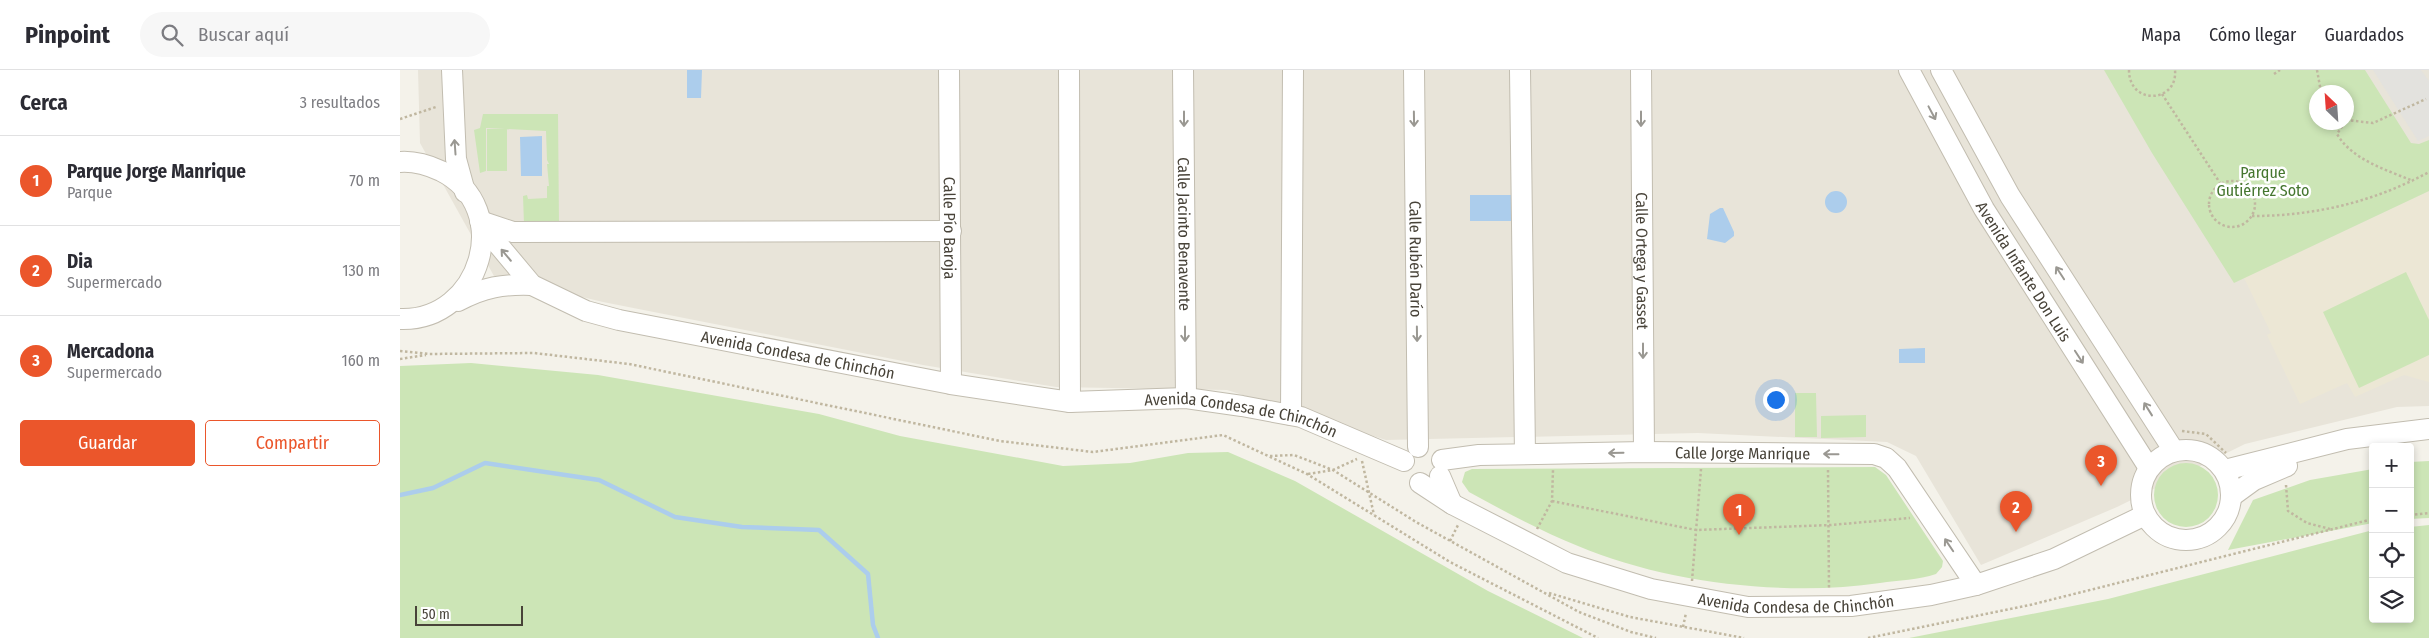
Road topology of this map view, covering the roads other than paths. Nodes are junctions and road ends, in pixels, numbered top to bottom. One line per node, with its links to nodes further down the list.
1 (452, 70): 12 (street, one-way to 1)
2 (948, 70): 14 (street, Calle Pío Baroja)
3 (1069, 70): 20 (street)
4 (1183, 70): 19 (street, Calle Jacinto Benavente, one-way to 19)
5 (1293, 70): 21 (street)
6 (1414, 70): 25 (street, Calle Rubén Darío, one-way to 25)
7 (1520, 70): 29 (street)
8 (1641, 70): 28 (street, Calle Ortega y Gasset, one-way to 28)
9 (1909, 70): 33 (street, Avenida Infante Don Luis, one-way to 33)
10 (1941, 70): 27 (street, Avenida Infante Don Luis, one-way to 10)
11 (400, 162): 12 (street)
12 (465, 192): 13 (street)
13 (480, 223): 14 (street); 15 (street, Avenida Condesa de Chinchón, one-way to 13); 16 (street)
14 (951, 231): 18 (street, Calle Pío Baroja)
15 (532, 285): 16 (street, Avenida Condesa de Chinchón); 18 (street, Avenida Condesa de Chinchón)
16 (449, 305): 17 (street, Avenida Condesa de Chinchón)
17 (400, 319)
18 (951, 384): 20 (street, Avenida Condesa de Chinchón)
19 (1186, 398): 20 (street, Avenida Condesa de Chinchón); 21 (street, Avenida Condesa de Chinchón)
20 (1070, 402)
21 (1291, 415): 30 (street, Avenida Condesa de Chinchón)
22 (2429, 428): 31 (street)
23 (2429, 440): 24 (street)
24 (2405, 443)
25 (1418, 447): 30 (street); 32 (street)
26 (2369, 448): 35 (street)
27 (2174, 451): 31 (street); 33 (street)
28 (1644, 452): 29 (street, Calle Jorge Manrique, one-way to 29); 38 (street, Calle Jorge Manrique, one-way to 28)
29 (1525, 454): 32 (street, Calle Jorge Manrique)
30 (1404, 462): 34 (street)
31 (2228, 464): 35 (street)
32 (1441, 468): 34 (street); 36 (street)
33 (2149, 468): 37 (street)
34 (1420, 483): 36 (street, Avenida Condesa de Chinchón)
35 (2232, 496): 37 (street)
36 (1452, 504): 38 (street, Avenida Condesa de Chinchón)
37 (2145, 516): 38 (street, Avenida Condesa de Chinchón)
38 (1976, 585)

